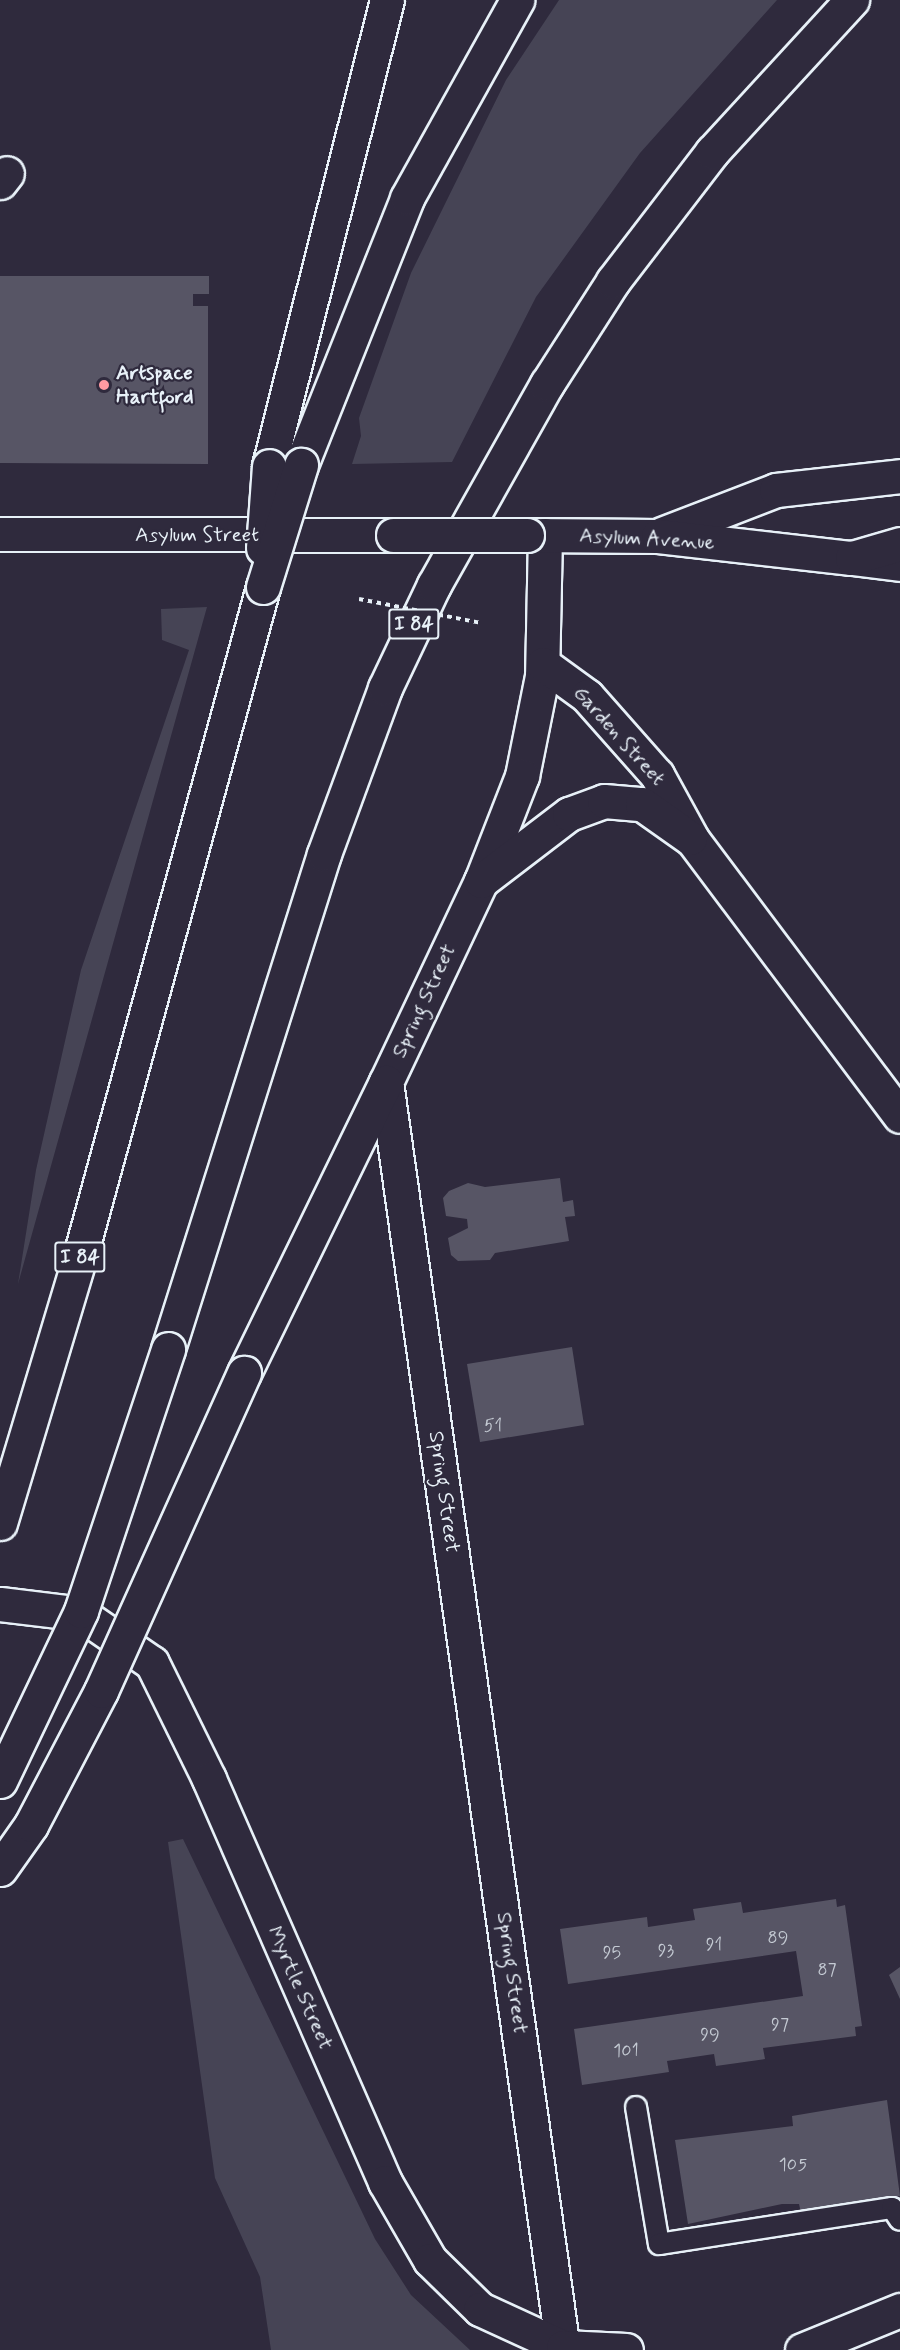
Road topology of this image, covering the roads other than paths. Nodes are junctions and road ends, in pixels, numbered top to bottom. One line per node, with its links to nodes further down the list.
1 (387, 0): 12 (main road, bridge)
2 (517, 0): 12 (main road, I 84, bridge)
3 (852, 0): 20 (main road, I 84, bridge)
4 (900, 476): 8 (main road)
5 (0, 534): 6 (main road, Asylum Street)
6 (393, 535): 7 (main road, Asylum Avenue, bridge)
7 (536, 535): 8 (main road, Asylum Avenue); 13 (main road)
8 (658, 536): 10 (main road, Asylum Avenue)
9 (900, 544): 10 (main road)
10 (852, 558): 11 (main road, Asylum Avenue)
11 (900, 564)
12 (263, 587): 18 (main road, I 84)
13 (543, 664): 14 (main road, Garden Street); 15 (main road, Spring Street)
14 (692, 839): 15 (main road, Garden Street); 17 (main road, Garden Street)
15 (481, 882): 16 (main road, Spring Street)
16 (386, 1082): 21 (main road, bridge); 25 (main road, Spring Street)
17 (900, 1116)
18 (0, 1523)
19 (0, 1604): 25 (main road, Myrtle Street)
20 (0, 1781)
21 (0, 1869)
22 (636, 2107): 23 (lane)
23 (900, 2220)
24 (900, 2310): 27 (main road)
25 (563, 2348): 26 (main road, Myrtle Street)
26 (626, 2350)
27 (802, 2350)

